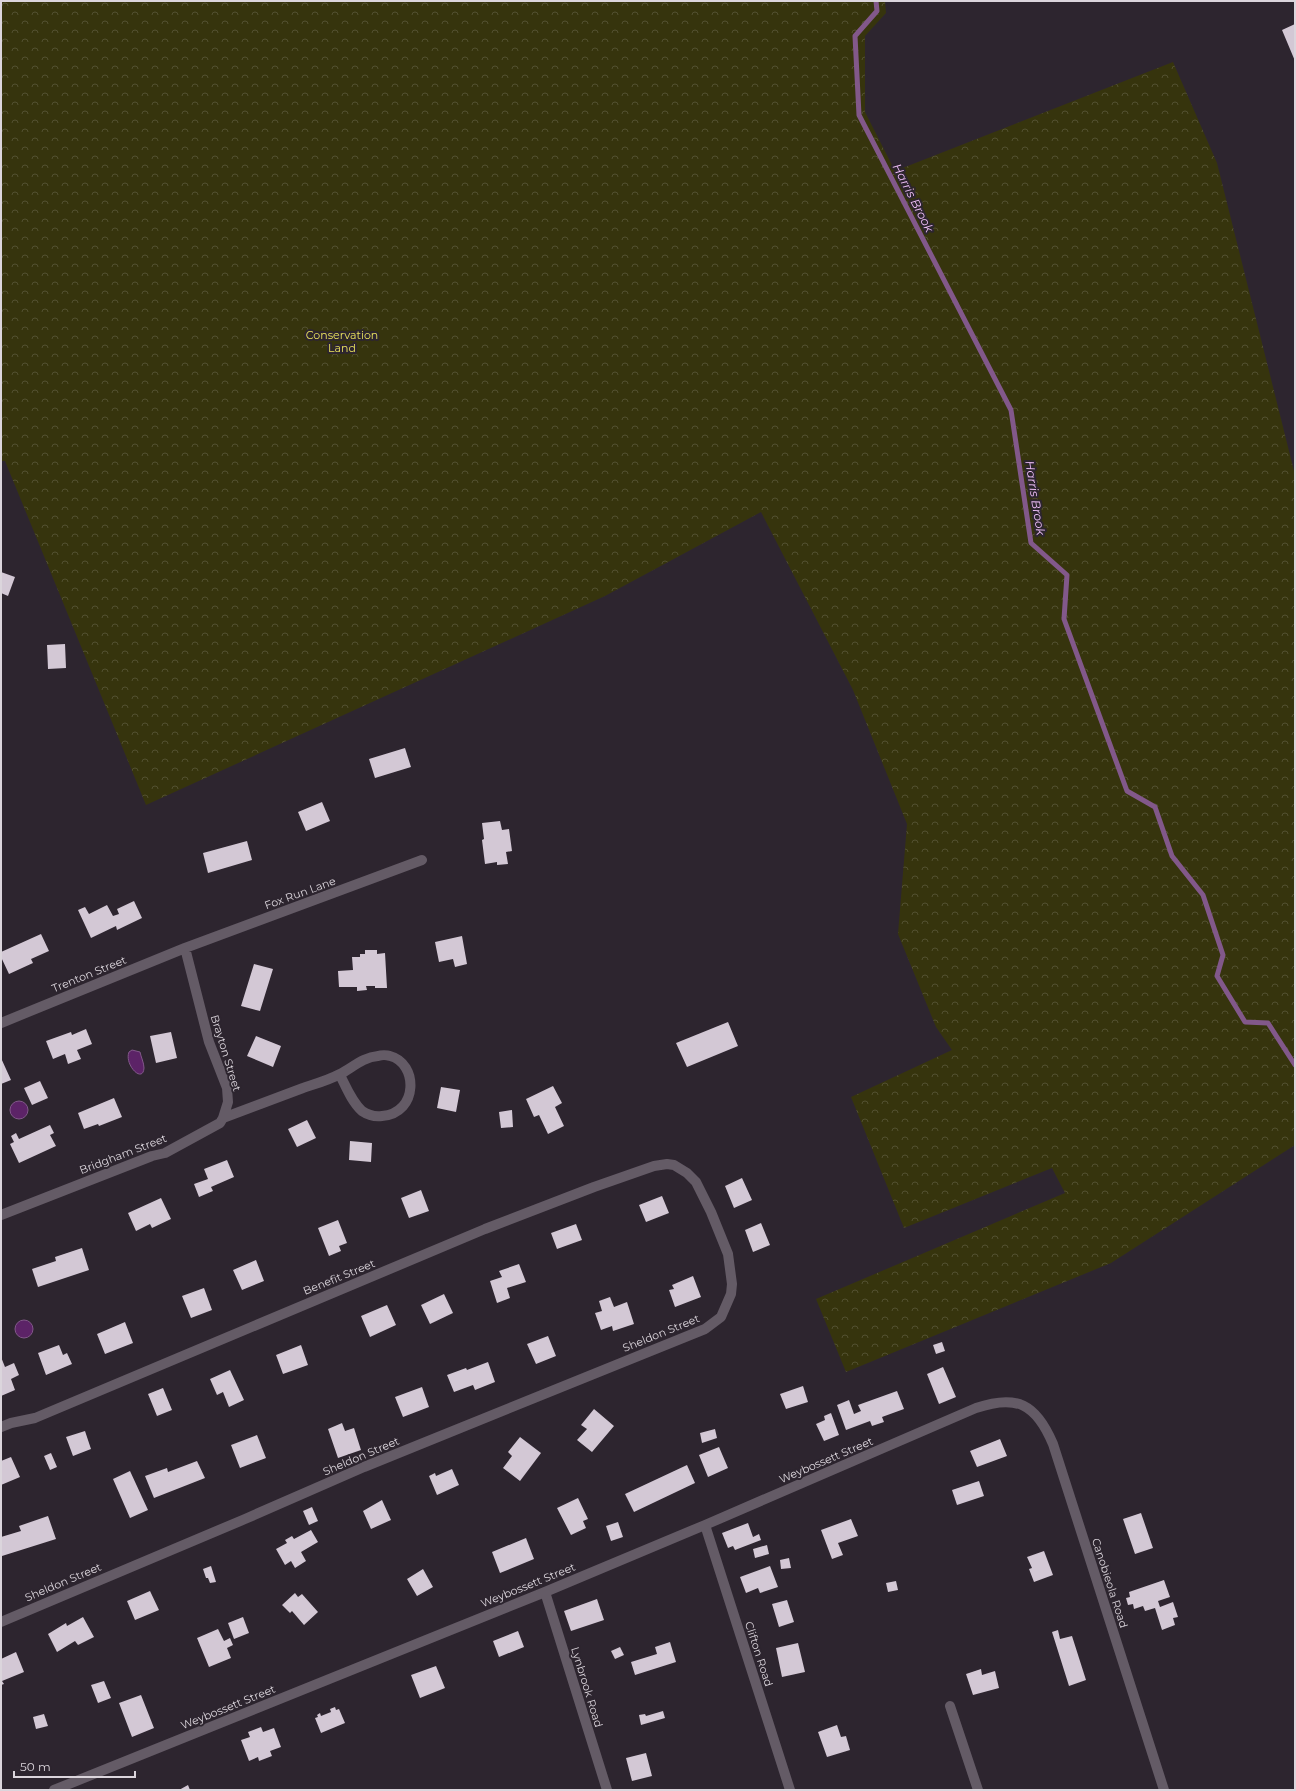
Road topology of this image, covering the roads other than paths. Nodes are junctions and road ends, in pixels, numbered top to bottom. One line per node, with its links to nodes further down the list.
1 (422, 860): 2 (street, Fox Run Lane)
2 (185, 948): 3 (street, Trenton Street); 5 (street, Brayton Street)
3 (1, 1022)
4 (340, 1075): 4 (street, Bridgham Street); 5 (street, Bridgham Street)
5 (223, 1118): 6 (street, Bridgham Street)
6 (1, 1215)
7 (726, 1308): 9 (street, Benefit Street); 12 (street, Sheldon Street)
8 (1010, 1401): 10 (street, Weybossett Street); 18 (street, Canobieola Road)
9 (1, 1427)
10 (705, 1525): 11 (street, Weybossett Street); 16 (street, Clifton Road)
11 (545, 1592): 14 (street, Weybossett Street); 15 (street, Lynbrook Road)
12 (1, 1622)
13 (950, 1706): 17 (street)
14 (54, 1790)
15 (607, 1790)
16 (790, 1790)
17 (978, 1790)
18 (1164, 1790)

